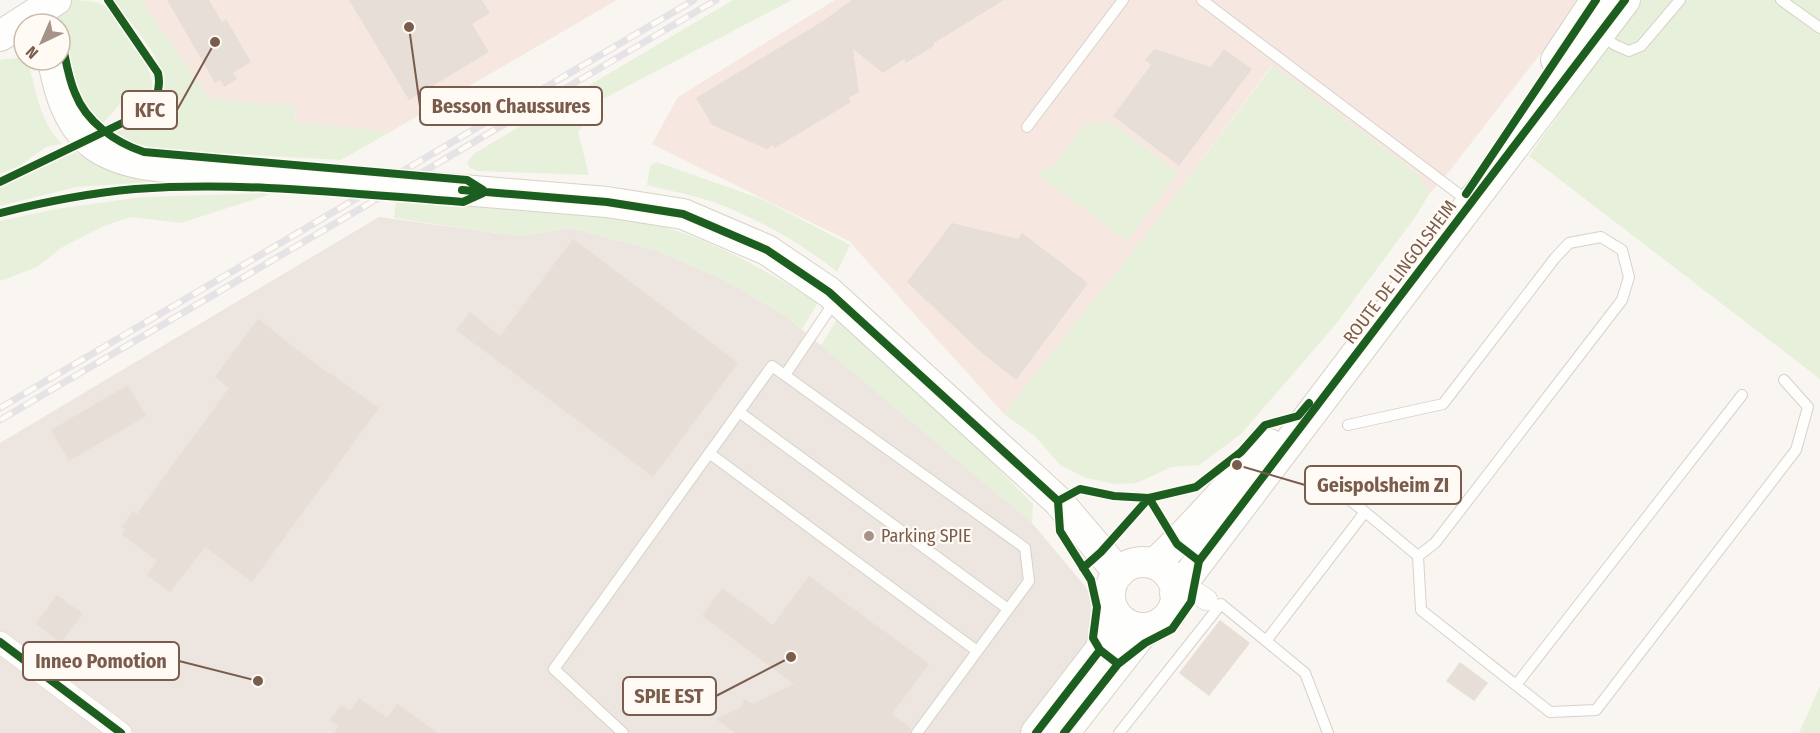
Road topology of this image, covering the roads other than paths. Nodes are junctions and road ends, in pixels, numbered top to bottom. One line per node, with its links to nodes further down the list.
1 (1123, 0): 12 (lane)
2 (1202, 0): 13 (lane)
3 (1596, 0): 13 (main road, ROUTE DE LINGOLSHEIM)
4 (1625, 0): 9 (main road, ROUTE DE LINGOLSHEIM)
5 (1680, 0): 9 (lane)
6 (1781, 0): 8 (lane)
7 (46, 8): 10 (main road)
8 (1820, 28)
9 (1599, 34): 26 (main road, ROUTE DE LINGOLSHEIM)
10 (0, 36)
11 (56, 72): 14 (main road, bridge)
12 (1027, 127)
13 (1464, 198): 24 (main road, ROUTE DE LINGOLSHEIM)
14 (836, 299): 15 (lane); 25 (main road)
15 (785, 375): 18 (lane); 28 (lane)
16 (1784, 380): 34 (lane)
17 (1742, 395): 34 (lane)
18 (739, 412): 20 (lane); 28 (lane)
19 (1348, 425): 23 (lane)
20 (709, 453): 33 (lane); 36 (lane)
21 (1317, 474): 22 (lane)
22 (1365, 512): 23 (lane); 31 (lane)
23 (1418, 556): 34 (lane)
24 (1154, 564): 25 (main road); 26 (main road)
25 (1119, 573): 29 (main road)
26 (1179, 588): 27 (street); 30 (main road)
27 (1214, 602): 31 (lane); 40 (lane)
28 (1008, 609): 33 (lane)
29 (1113, 609): 30 (main road); 38 (main road)
30 (1146, 628): 39 (main road)
31 (1266, 641): 41 (lane)
32 (0, 642): 35 (street)
33 (977, 651): 37 (lane)
34 (1516, 685)
35 (121, 733)
36 (623, 733)
37 (916, 733)
38 (1036, 733)
39 (1064, 733)
40 (1119, 733)
41 (1328, 733)

